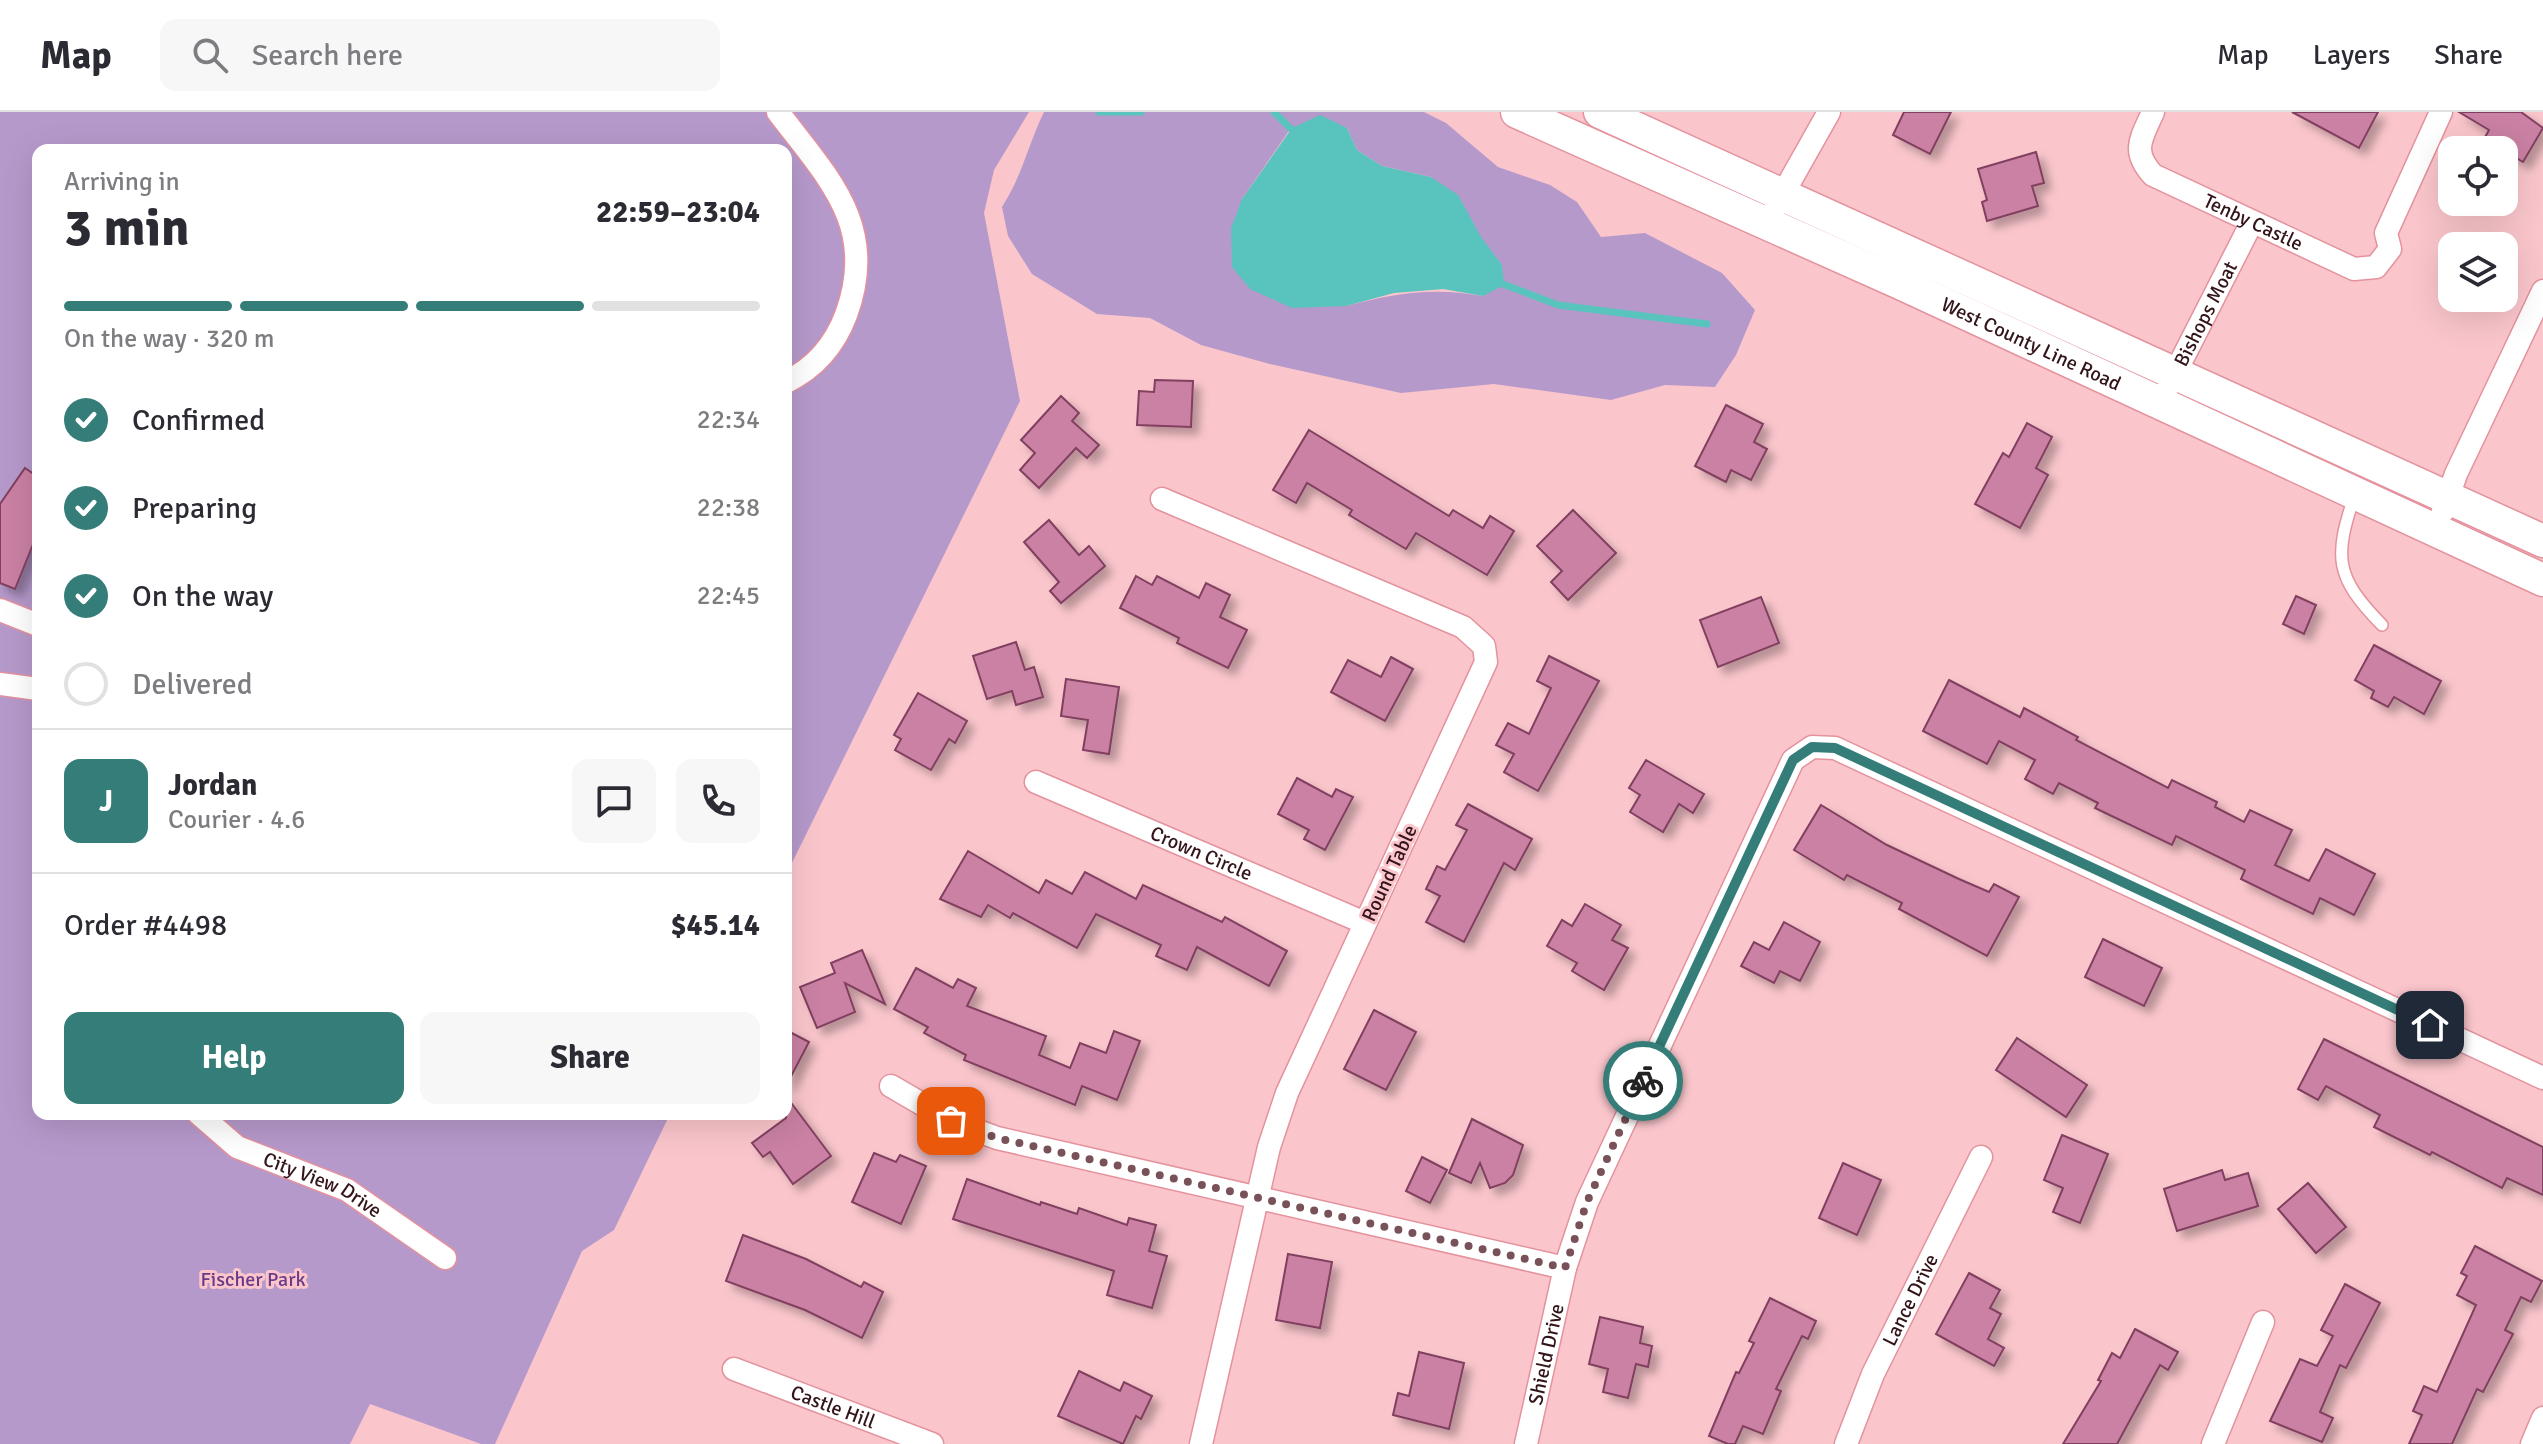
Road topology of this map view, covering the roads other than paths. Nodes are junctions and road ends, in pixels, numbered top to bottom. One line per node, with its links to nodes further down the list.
1 (778, 112): 11 (street)
2 (1600, 112): 7 (main road, West County Line Road)
3 (1829, 112): 7 (street)
4 (2153, 112): 8 (street, Tenby Castle)
5 (2441, 112): 8 (street, Tenby Castle)
6 (1538, 116): 7 (main road, West County Line Road)
7 (1774, 210): 10 (main road, West County Line Road); 12 (main road, West County Line Road)
8 (2252, 222): 10 (street, Bishops Moat)
9 (2543, 291): 14 (street)
10 (2175, 373): 12 (street, Bishops Moat); 14 (main road, West County Line Road)
11 (792, 379)
12 (2161, 405): 13 (main road, West County Line Road)
13 (2356, 494): 16 (main road, West County Line Road); 21 (lane)
14 (2448, 498): 16 (street); 17 (main road, West County Line Road)
15 (1162, 499): 25 (street, Round Table)
16 (2436, 532): 18 (main road, West County Line Road)
17 (2543, 541)
18 (2543, 580)
19 (0, 610): 20 (street)
20 (32, 623)
21 (2382, 625)
22 (0, 684): 23 (street)
23 (32, 688)
24 (1036, 782): 25 (street, Crown Circle)
25 (1365, 923): 30 (street, Round Table)
26 (2543, 1078): 32 (street, Shield Drive)
27 (891, 1086): 30 (street)
28 (206, 1120): 31 (street, City View Drive)
29 (1981, 1157): 39 (street, Lance Drive)
30 (1258, 1198): 32 (street); 37 (street, Round Table)
31 (445, 1258)
32 (1565, 1268): 38 (street, Shield Drive)
33 (2263, 1322): 40 (street)
34 (734, 1369): 36 (street, Castle Hill)
35 (2543, 1418): 41 (street)
36 (932, 1444)
37 (1201, 1444)
38 (1526, 1444)
39 (1846, 1444)
40 (2213, 1444)
41 (2532, 1444)

